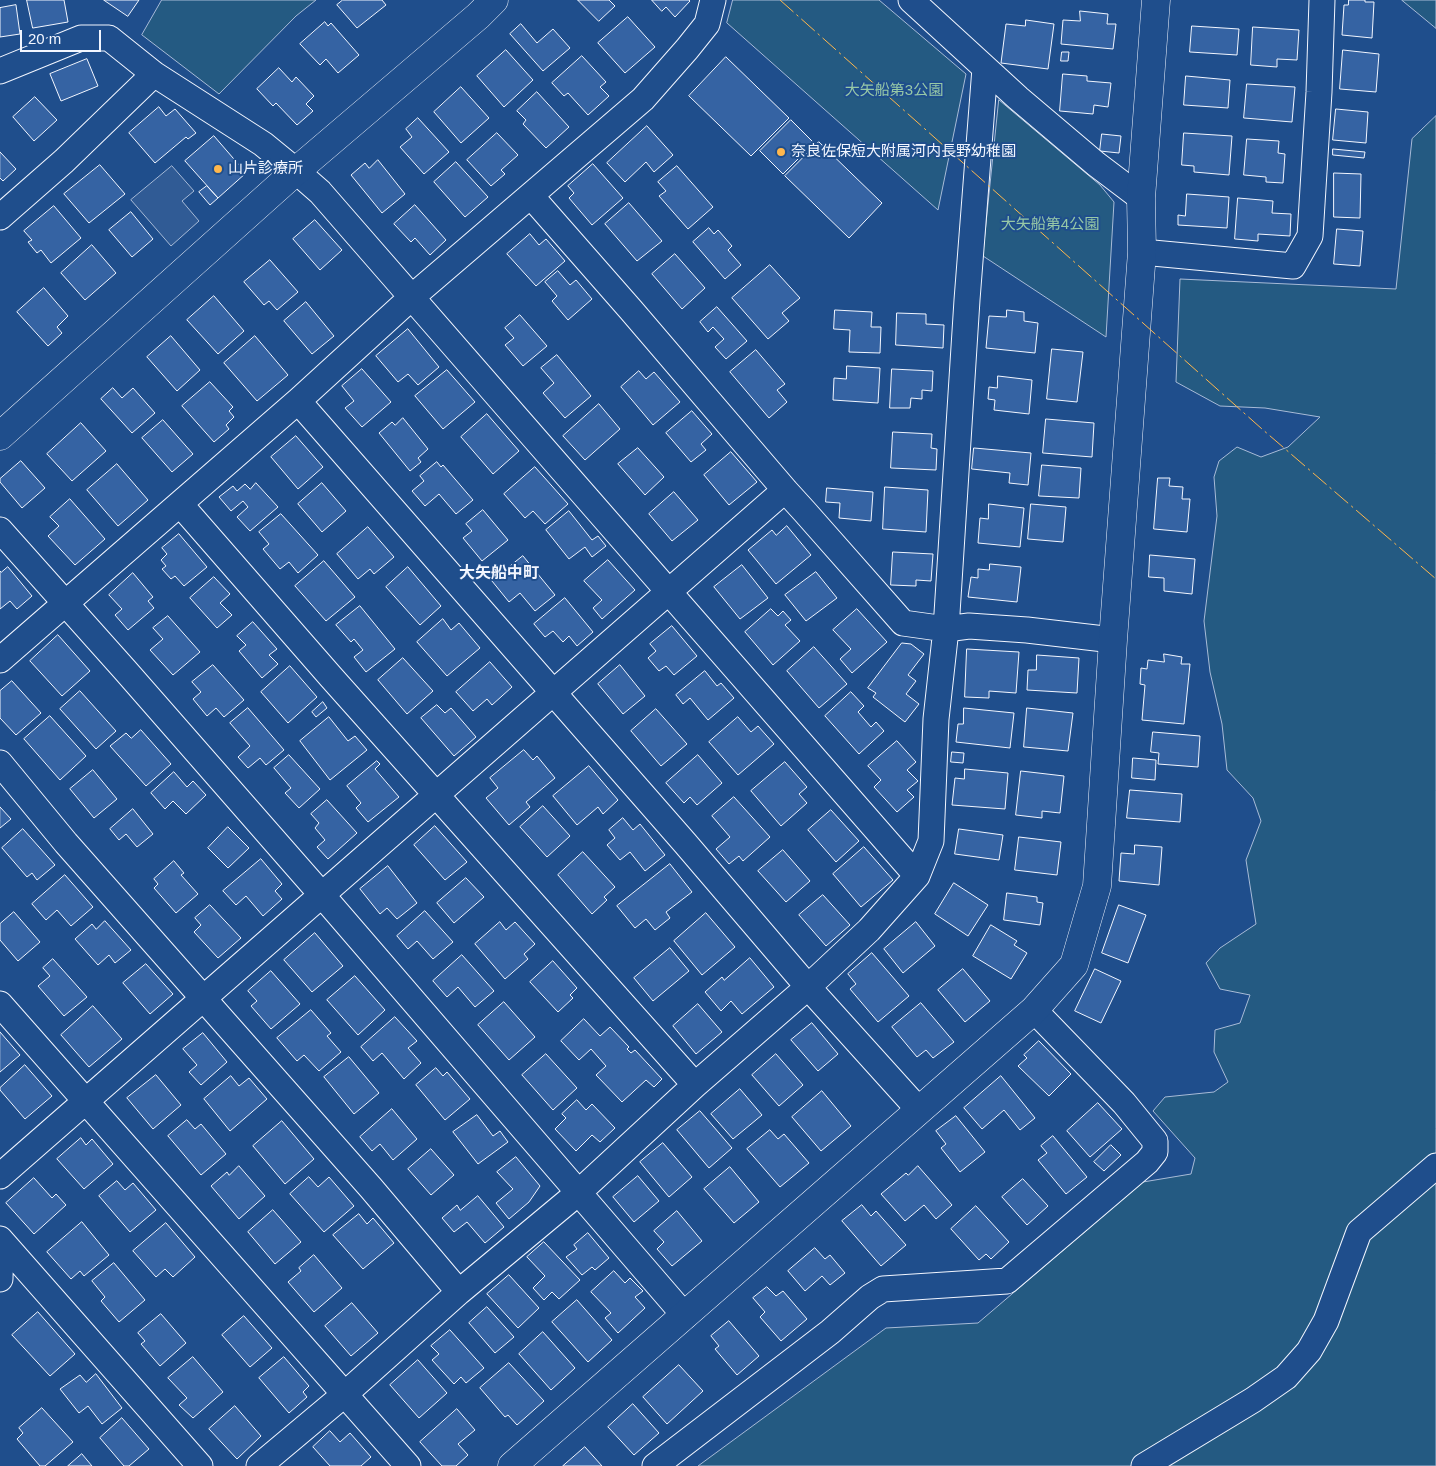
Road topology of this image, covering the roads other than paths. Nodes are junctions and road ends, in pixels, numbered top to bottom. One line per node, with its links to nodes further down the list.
1 (494, 0): 9 (street)
2 (713, 0): 10 (street)
3 (911, 0): 6 (street)
4 (1156, 0): 11 (street)
5 (1322, 0): 13 (street)
6 (986, 68): 11 (street); 22 (street)
7 (0, 71): 8 (street)
8 (154, 74): 9 (street); 12 (street)
9 (296, 171): 14 (street); 16 (street)
10 (531, 196): 14 (street); 17 (street)
11 (1141, 198): 13 (street)
12 (0, 217)
13 (1142, 252): 23 (street)
14 (412, 297): 15 (street); 20 (street)
15 (298, 400): 18 (street); 25 (street)
16 (0, 436)
17 (785, 490): 20 (street); 22 (street)
18 (180, 504): 21 (street); 27 (street)
19 (0, 530): 21 (street)
20 (669, 592): 25 (street); 28 (street)
21 (64, 604): 24 (street); 29 (street)
22 (946, 629): 23 (street); 28 (street)
23 (1113, 640): 33 (street)
24 (0, 660)
25 (554, 694): 27 (street); 30 (street)
26 (0, 762): 31 (street)
27 (438, 795): 29 (street); 34 (street)
28 (917, 876): 30 (street)
29 (322, 895): 31 (street); 39 (street)
30 (808, 987): 34 (street); 36 (street)
31 (204, 998): 35 (street); 42 (street)
32 (0, 1004): 35 (street)
33 (1034, 1010): 36 (street); 49 (street)
34 (694, 1085): 39 (street)
35 (86, 1102): 38 (street); 44 (street)
36 (919, 1110): 43 (street)
37 (1436, 1166): 50 (street)
38 (0, 1176)
39 (578, 1193): 42 (street); 43 (street)
40 (0, 1239): 41 (street); 45 (street)
41 (0, 1279)
42 (460, 1292): 44 (street)
43 (685, 1316): 48 (street)
44 (345, 1394): 46 (street); 47 (street)
45 (200, 1466)
46 (259, 1466)
47 (408, 1466)
48 (512, 1466)
49 (655, 1466)
50 (1144, 1466)

